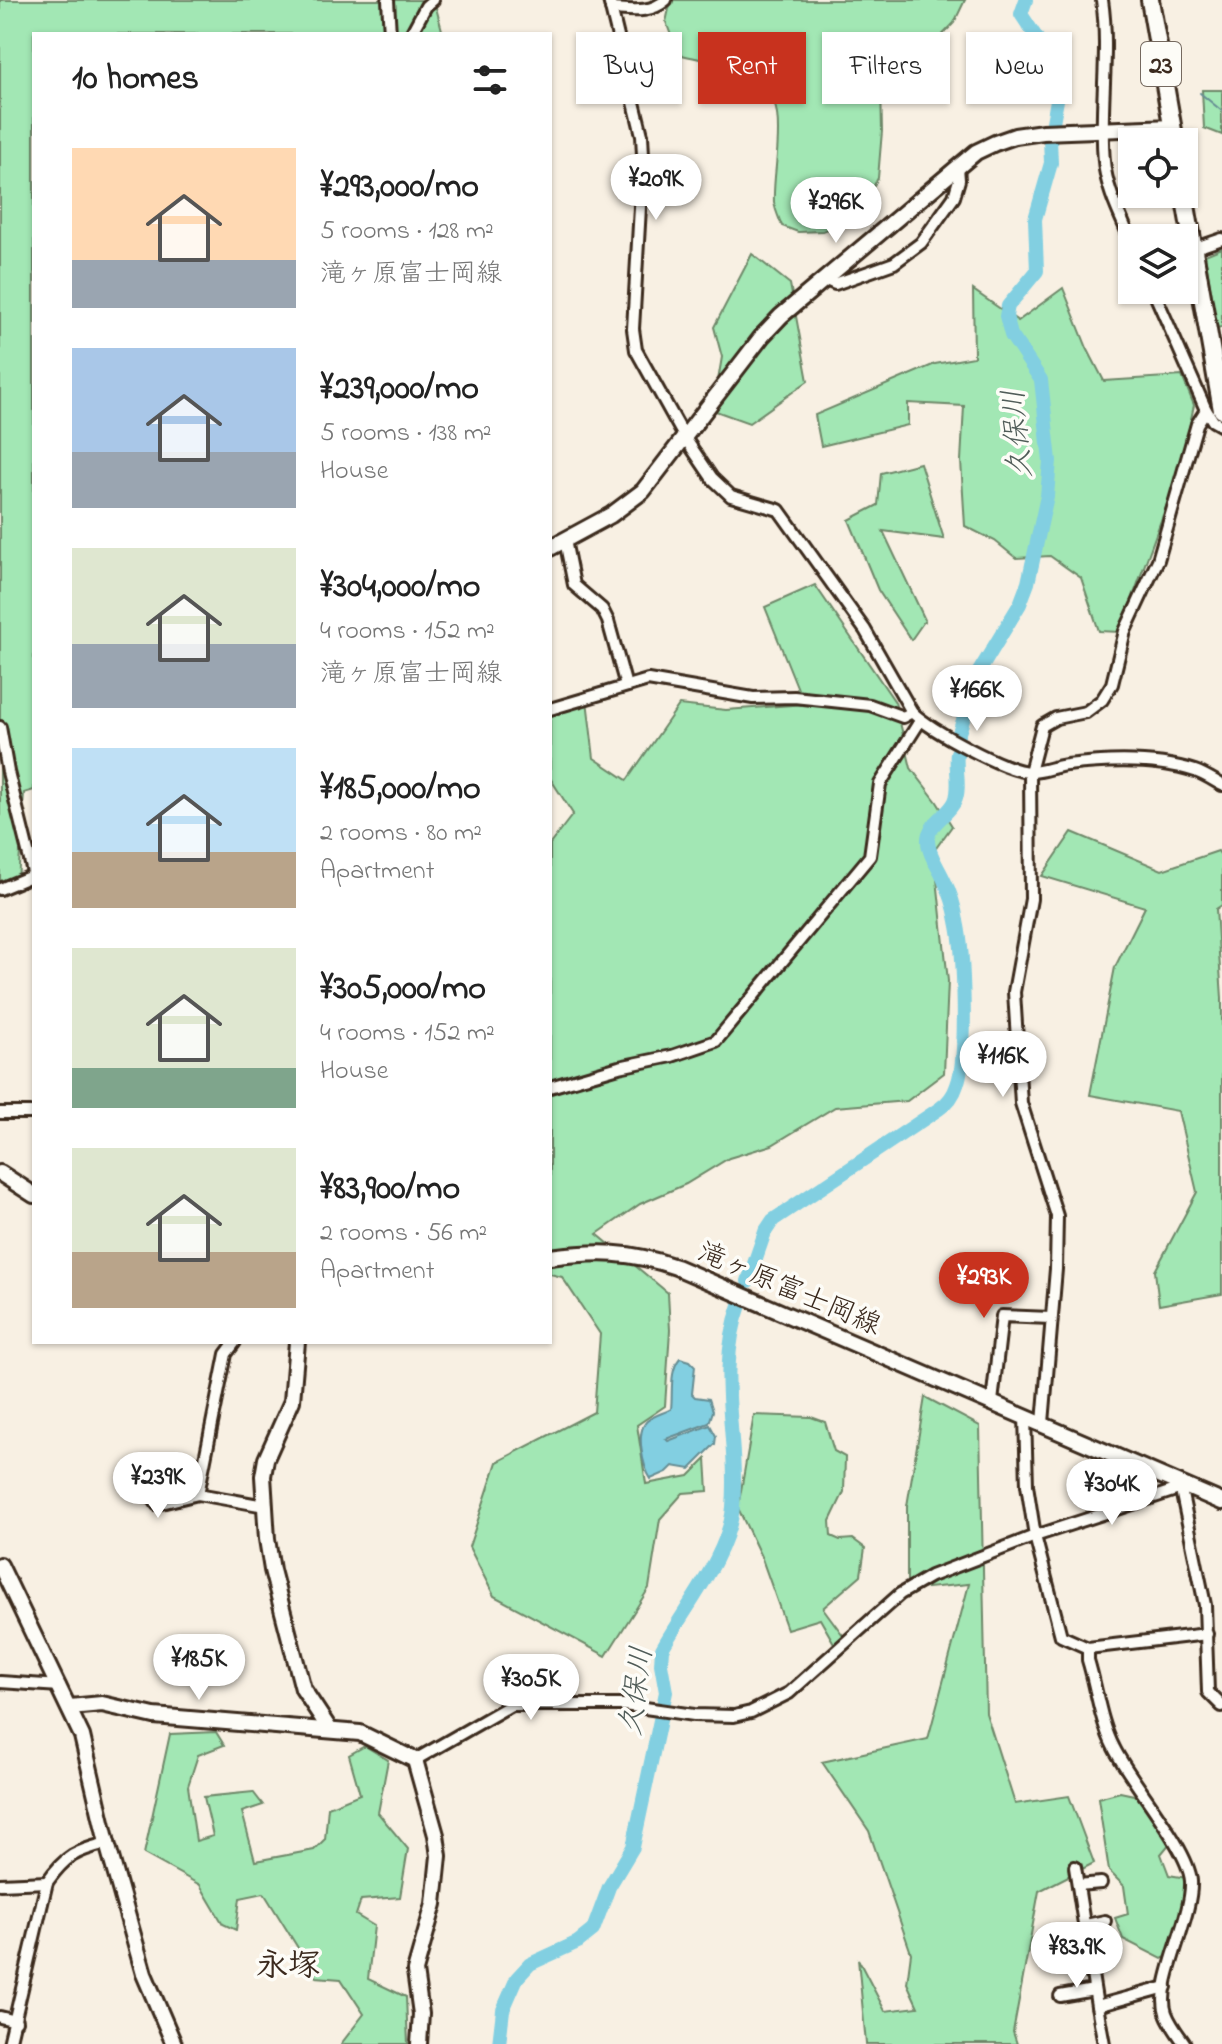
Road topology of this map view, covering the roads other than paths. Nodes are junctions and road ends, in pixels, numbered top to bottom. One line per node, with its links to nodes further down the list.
1 (388, 0): 7 (street)
2 (433, 0): 8 (street)
3 (666, 0): 6 (street)
4 (1102, 0): 10 (street)
5 (1150, 0): 9 (main road, 23)
6 (610, 5): 21 (street)
7 (390, 32)
8 (412, 32)
9 (1173, 128)
10 (1103, 130): 11 (street); 12 (street); 13 (street)
11 (1118, 131)
12 (958, 167): 16 (street); 16 (street)
13 (1124, 224)
14 (1222, 239): 15 (street)
15 (1198, 248)
16 (824, 279): 21 (street)
17 (1160, 304): 19 (street)
18 (1197, 304): 19 (main road)
19 (1214, 410): 20 (street); 29 (street)
20 (1222, 426)
21 (685, 438): 22 (street); 26 (street)
22 (565, 540): 23 (street); 24 (street)
23 (552, 547)
24 (626, 686): 25 (street); 26 (street)
25 (552, 708)
26 (912, 712): 27 (street)
27 (920, 721): 29 (street); 34 (street)
28 (0, 727): 31 (street)
29 (1030, 772): 30 (street); 40 (street)
30 (1222, 785)
31 (32, 868)
32 (32, 877): 33 (street)
33 (0, 889)
34 (552, 1086)
35 (0, 1113): 36 (street)
36 (32, 1113)
37 (0, 1173): 38 (street)
38 (32, 1194)
39 (552, 1257): 43 (street, 滝ヶ原富士岡線)
40 (1051, 1318): 43 (street); 45 (street)
41 (234, 1344): 48 (street)
42 (297, 1344): 50 (street)
43 (992, 1402): 44 (street, 滝ヶ原富士岡線)
44 (1025, 1416): 45 (street, 滝ヶ原富士岡線); 51 (street)
45 (1043, 1423): 47 (street, 滝ヶ原富士岡線)
46 (143, 1481): 48 (street)
47 (1180, 1486): 49 (street, 滝ヶ原富士岡線); 51 (street); 53 (street)
48 (198, 1494): 50 (street)
49 (1222, 1502)
50 (265, 1506): 59 (street)
51 (1035, 1536): 54 (street); 60 (street)
52 (0, 1565): 56 (street)
53 (1207, 1634): 54 (street); 57 (street)
54 (1088, 1648): 73 (street)
55 (0, 1682): 56 (street)
56 (60, 1686): 58 (street)
57 (1222, 1706)
58 (70, 1707): 59 (street); 61 (street)
59 (330, 1730): 60 (street)
60 (415, 1760): 81 (street)
61 (107, 1843): 63 (street); 80 (street)
62 (1075, 1867): 66 (street)
63 (47, 1882): 65 (street); 78 (street)
64 (1101, 1883): 66 (street)
65 (0, 1884)
66 (1078, 1885): 68 (street)
67 (1105, 1921): 68 (street)
68 (1086, 1925): 69 (street)
69 (1087, 1949): 70 (street); 72 (street)
70 (1059, 1955)
71 (1109, 1960): 72 (street)
72 (1089, 1964): 74 (street)
73 (1166, 1987): 76 (street); 83 (street)
74 (1094, 1990): 75 (street); 76 (street)
75 (1060, 1996)
76 (1097, 2006): 82 (street)
77 (0, 2017): 78 (street)
78 (16, 2021): 79 (street)
79 (9, 2044)
80 (174, 2044)
81 (419, 2044)
82 (1104, 2044)
83 (1185, 2044)

